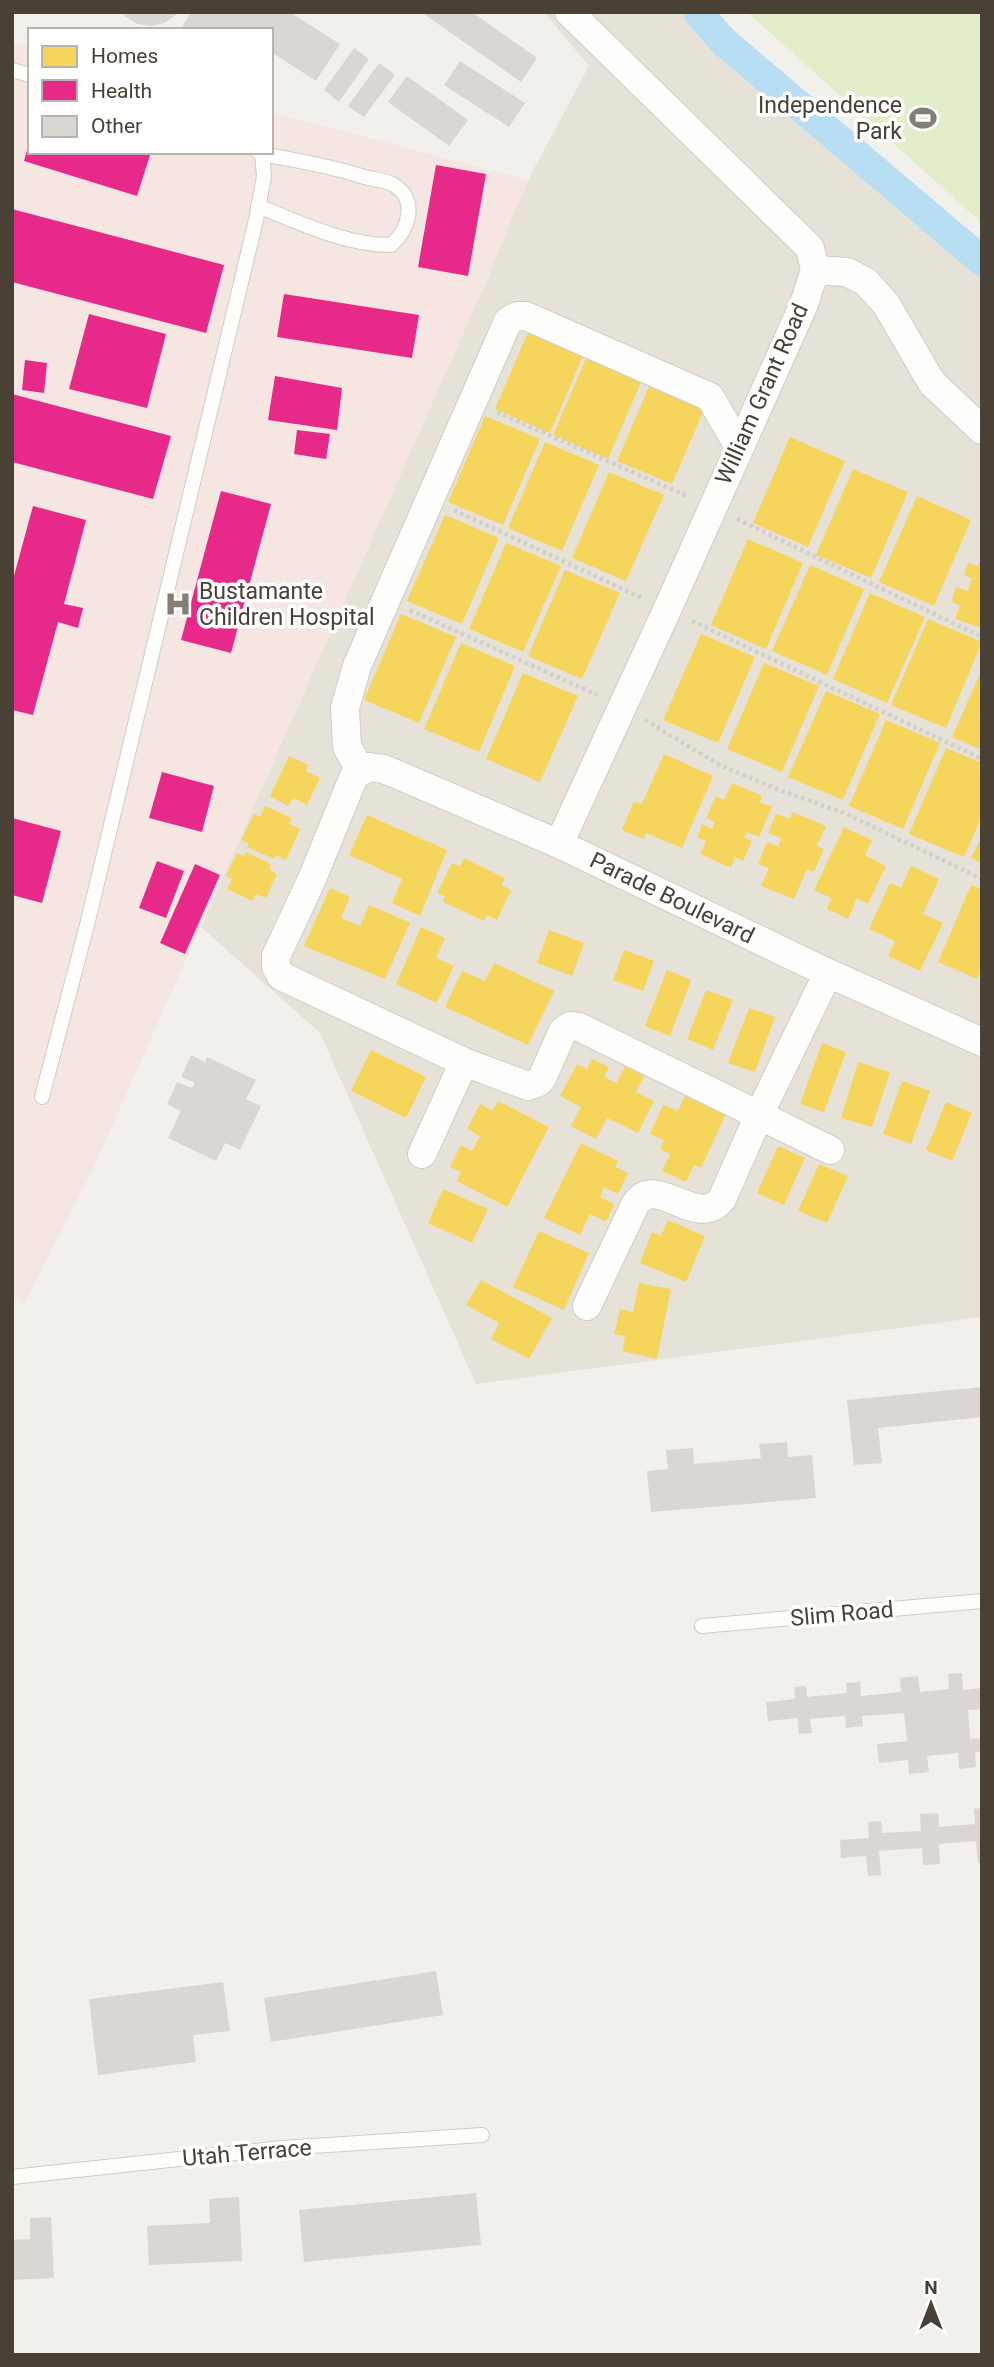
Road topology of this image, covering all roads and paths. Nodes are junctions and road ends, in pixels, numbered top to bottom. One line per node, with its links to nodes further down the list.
1 (569, 12): 5 (street)
2 (260, 154): 4 (lane)
3 (265, 154): 4 (lane)
4 (258, 206): 19 (lane)
5 (815, 270): 6 (street); 7 (street, William Grant Road)
6 (982, 430)
7 (739, 447): 8 (street); 10 (street, William Grant Road)
8 (430, 499): 9 (street); 10 (path)
9 (386, 599): 11 (path); 13 (street)
10 (667, 610): 11 (street, William Grant Road); 12 (path)
11 (622, 706): 14 (street, William Grant Road); 15 (path)
12 (982, 759)
13 (360, 770): 14 (street, Parade Boulevard); 18 (street)
14 (559, 844): 16 (street, Parade Boulevard)
15 (982, 879)
16 (828, 973): 17 (street, Parade Boulevard); 20 (street)
17 (982, 1042)
18 (464, 1062): 20 (street); 22 (street)
19 (43, 1097)
20 (759, 1115): 21 (street); 23 (street)
21 (830, 1150)
22 (422, 1154)
23 (587, 1306)
24 (982, 1601): 25 (lane, Slim Road)
25 (702, 1626)
26 (482, 2136): 27 (lane, Utah Terrace)
27 (12, 2177)

